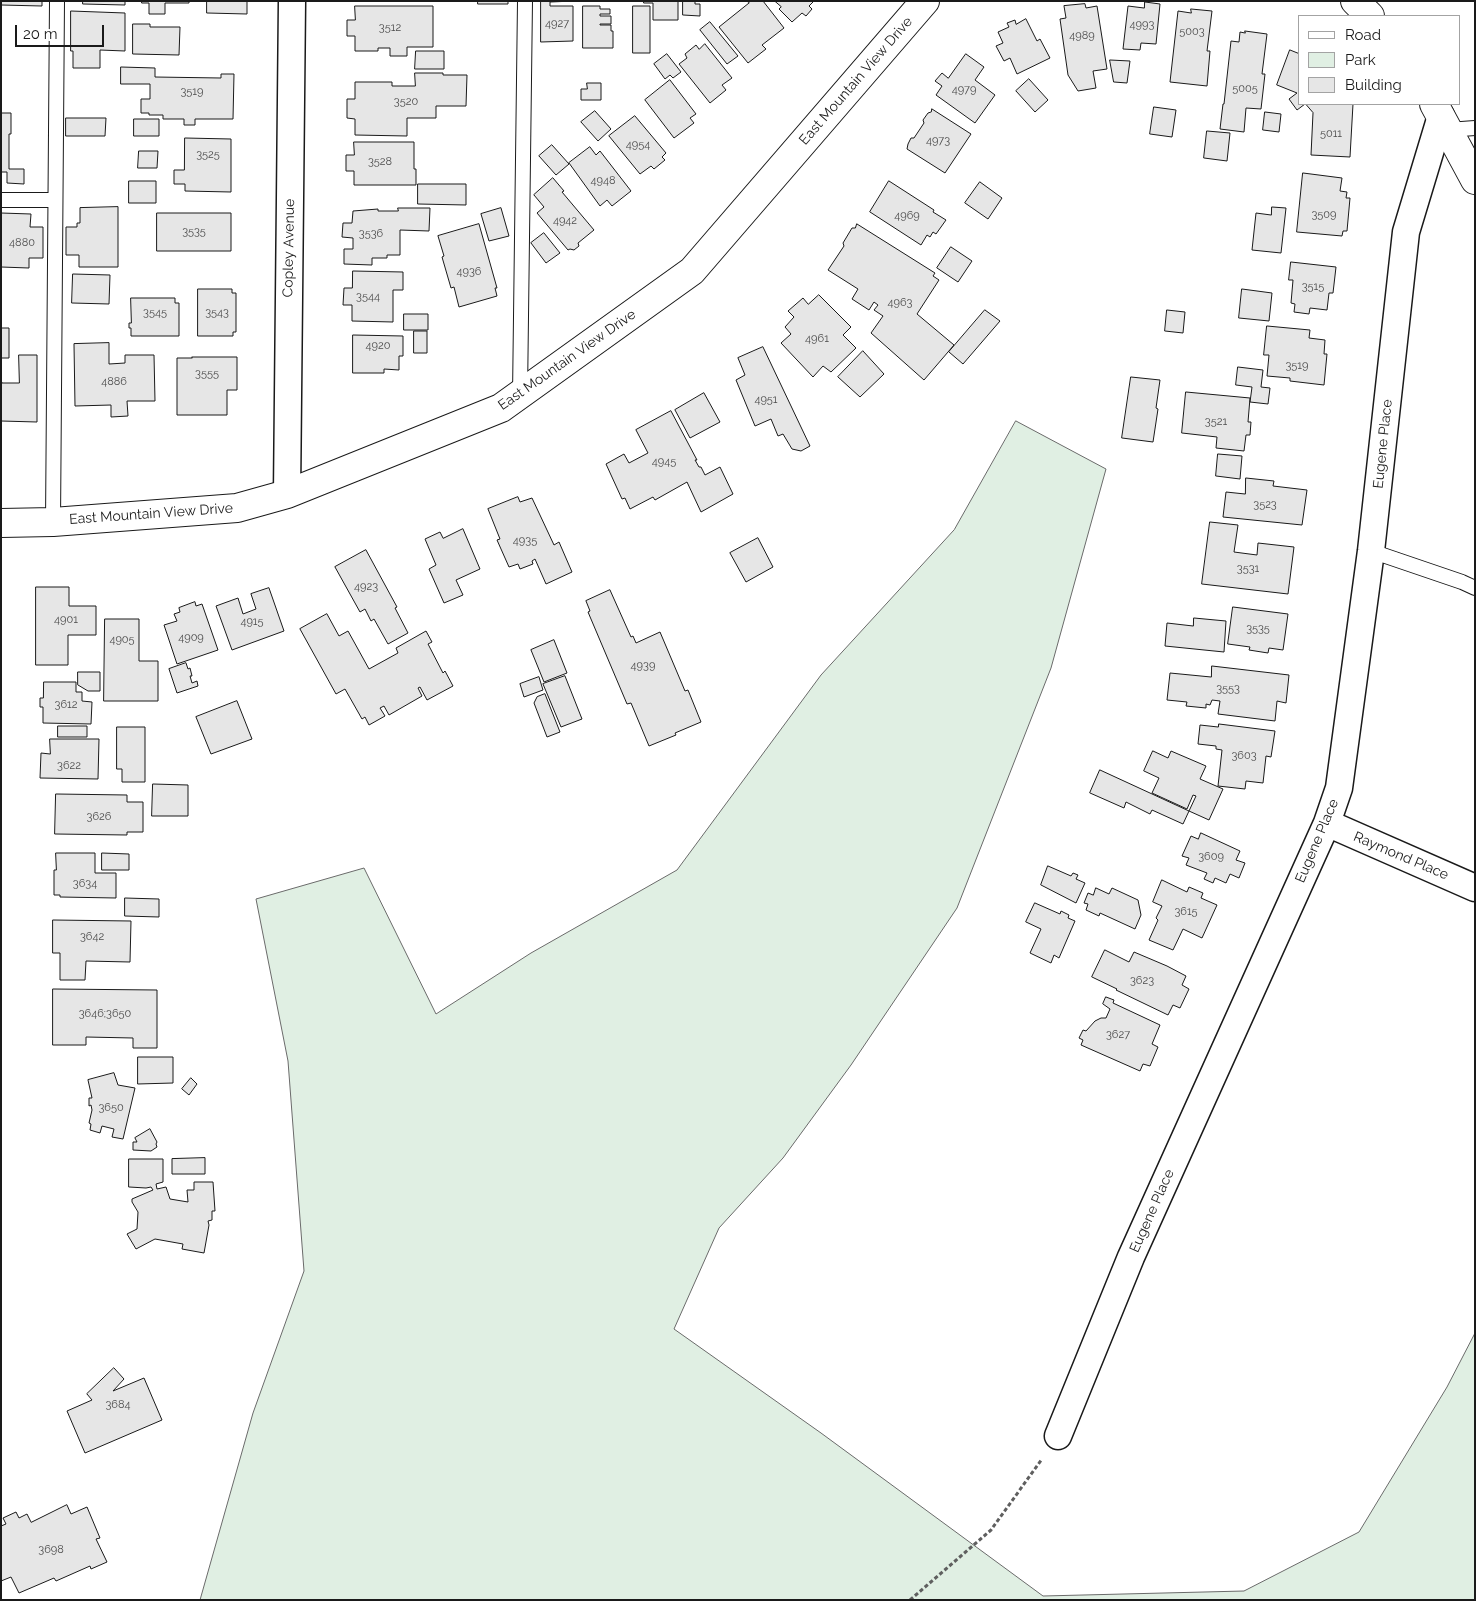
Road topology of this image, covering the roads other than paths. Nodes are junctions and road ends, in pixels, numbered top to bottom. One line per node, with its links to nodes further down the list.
1 (57, 1): 11 (lane)
2 (292, 1): 13 (street, Copley Avenue)
3 (524, 1): 12 (lane)
4 (925, 1): 12 (street, East Mountain View Drive)
5 (1355, 1): 6 (street)
6 (1369, 15)
7 (1441, 117): 8 (lane); 9 (street); 16 (street, Eugene Place)
8 (1475, 128)
9 (1475, 180)
10 (1, 200): 11 (lane)
11 (55, 200): 14 (lane)
12 (520, 395): 13 (street, East Mountain View Drive)
13 (287, 494): 14 (street, East Mountain View Drive)
14 (54, 522): 15 (street, East Mountain View Drive)
15 (1, 523)
16 (1371, 551): 17 (lane); 18 (street, Eugene Place)
17 (1475, 588)
18 (1327, 824): 19 (street, Raymond Place); 20 (street, Eugene Place)
19 (1475, 888)
20 (1058, 1436)

